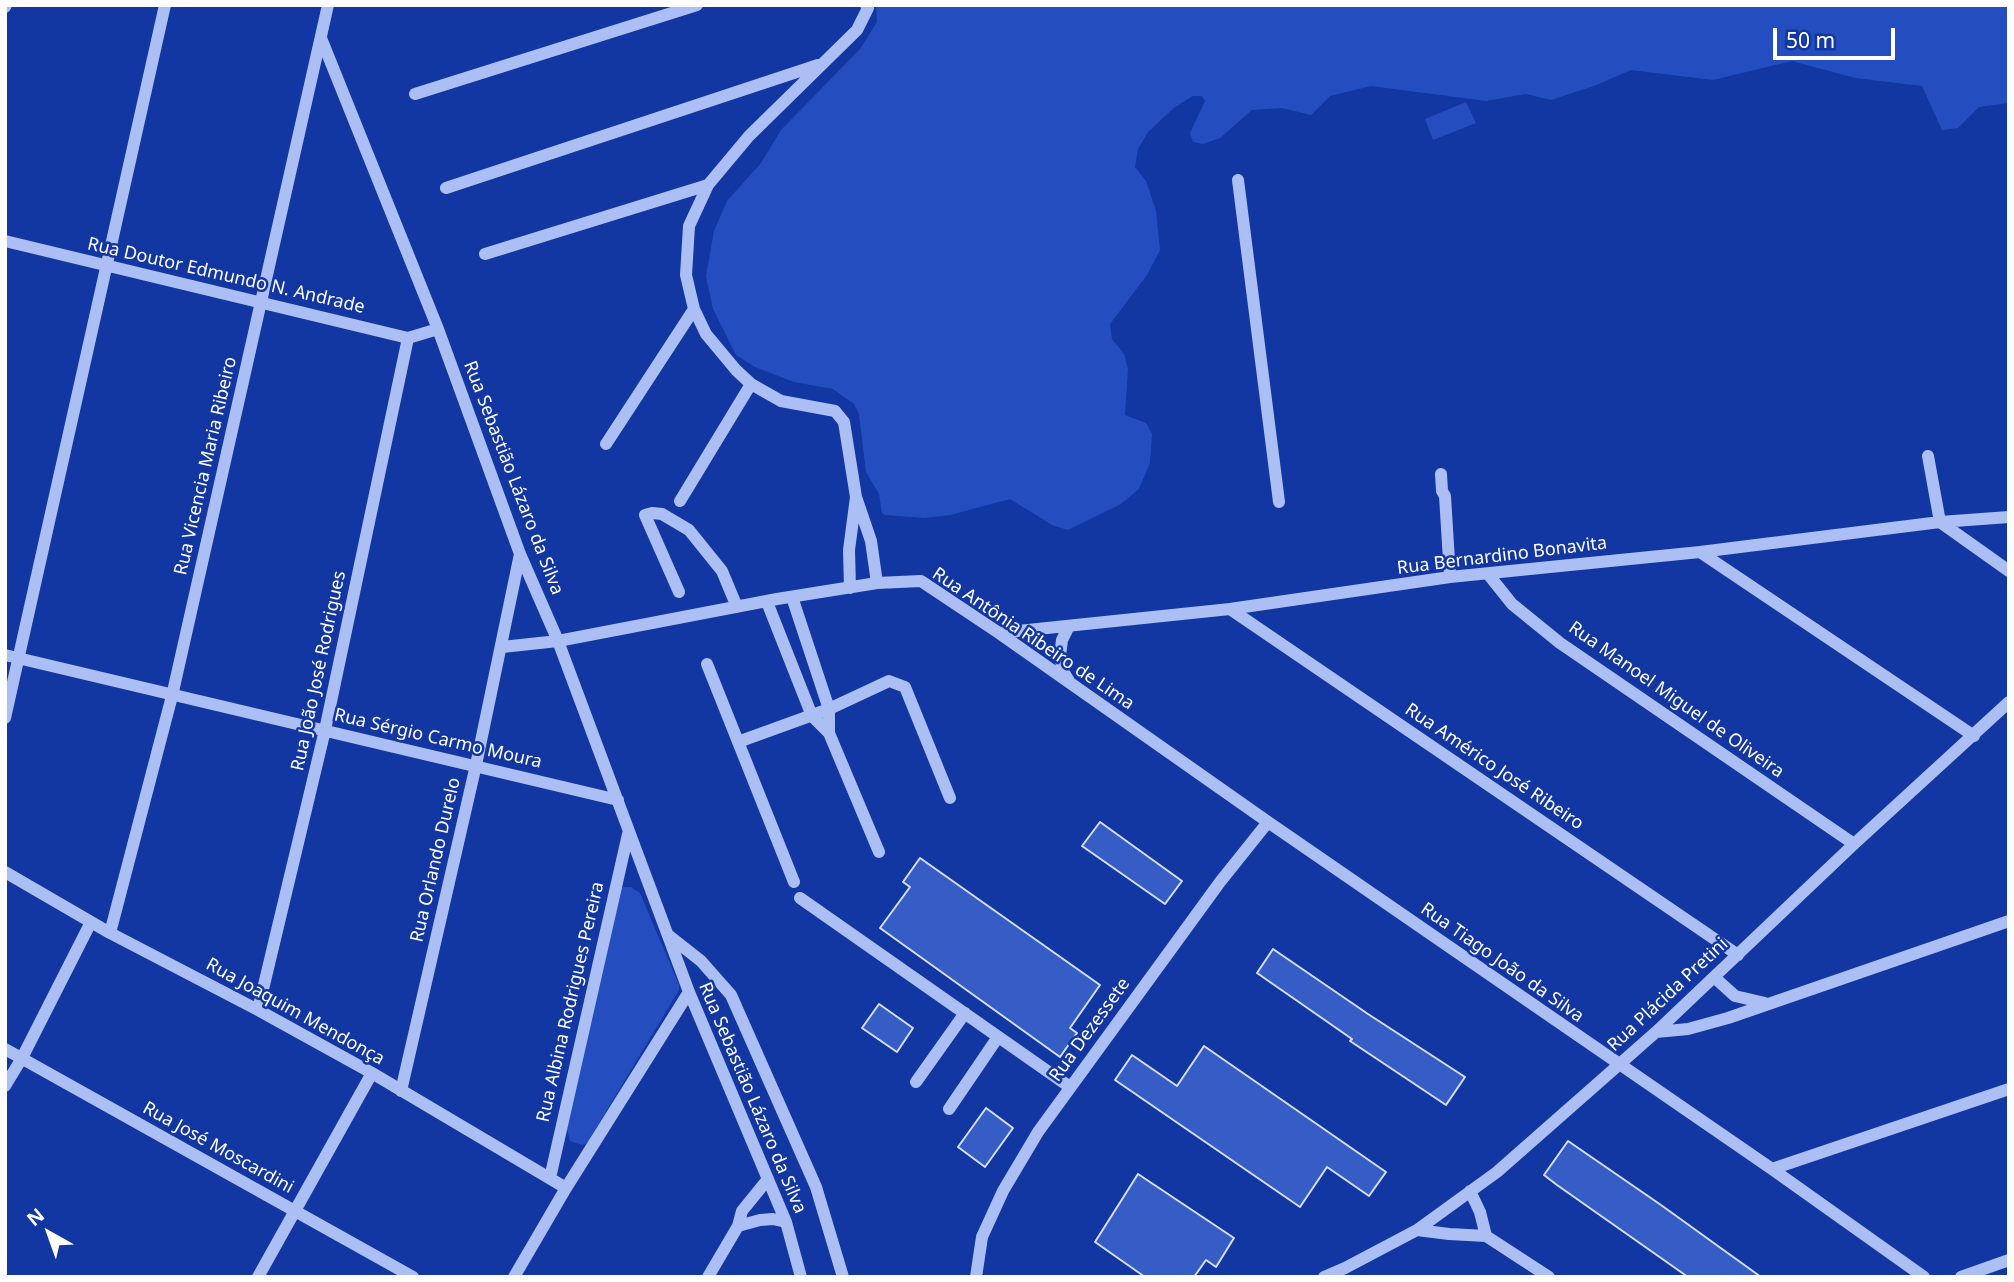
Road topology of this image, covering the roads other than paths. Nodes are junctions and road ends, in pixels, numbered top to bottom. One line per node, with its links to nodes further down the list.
1 (165, 5): 13 (street)
2 (328, 5): 5 (street, Rua Vicencia Maria Ribeiro)
3 (697, 5): 7 (street)
4 (866, 5): 6 (street)
5 (321, 38): 14 (street, Rua Vicencia Maria Ribeiro); 16 (street, Rua Sebastião Lázaro da Silva)
6 (822, 64): 9 (street); 10 (street)
7 (415, 94)
8 (1238, 180): 24 (street)
9 (708, 185): 12 (street); 15 (street)
10 (446, 188)
11 (5, 241): 13 (street, Rua Doutor Edmundo N. Andrade)
12 (485, 254)
13 (107, 266): 14 (street, Rua Doutor Edmundo N. Andrade); 44 (street)
14 (261, 301): 17 (street, Rua Doutor Edmundo N. Andrade); 47 (street, Rua Vicencia Maria Ribeiro)
15 (694, 309): 18 (street); 19 (street)
16 (438, 329): 17 (street); 28 (street, Rua Sebastião Lázaro da Silva)
17 (408, 338): 52 (street, Rua João José Rodrigues)
18 (751, 384): 22 (street); 23 (street)
19 (606, 444)
20 (1928, 456): 26 (street)
21 (1445, 474): 31 (street)
22 (856, 497): 32 (street); 33 (street)
23 (680, 501)
24 (1279, 502)
25 (2009, 517): 26 (street, Rua Bernardino Bonavita)
26 (1940, 522): 27 (street, Rua Bernardino Bonavita); 29 (street)
27 (1700, 552): 30 (street, Rua Bernardino Bonavita); 54 (street)
28 (520, 554): 41 (street, Rua Sebastião Lázaro da Silva); 42 (street, Rua Orlando Durelo)
29 (2009, 571)
30 (1488, 574): 31 (street, Rua Bernardino Bonavita); 61 (street, Rua Manoel Miguel de Oliveira)
31 (1450, 578): 38 (street, Rua Bernardino Bonavita)
32 (877, 583): 33 (street, Rua Antônia Ribeiro de Lima); 40 (street, Rua Antônia Ribeiro de Lima)
33 (850, 588): 35 (street, Rua Antônia Ribeiro de Lima)
34 (679, 592): 37 (street)
35 (792, 597): 36 (street, Rua Antônia Ribeiro de Lima); 49 (street)
36 (767, 602): 37 (street, Rua Antônia Ribeiro de Lima); 50 (street)
37 (737, 607): 41 (street, Rua Antônia Ribeiro de Lima)
38 (1230, 609): 39 (street, Rua Bernardino Bonavita); 70 (street, Rua Américo José Ribeiro)
39 (1069, 626): 40 (street, Rua Bernardino Bonavita); 46 (street)
40 (999, 633): 46 (street, Rua Antônia Ribeiro de Lima)
41 (558, 641): 42 (street, Rua Antônia Ribeiro de Lima); 58 (street, Rua Sebastião Lázaro da Silva)
42 (502, 647): 56 (street, Rua Orlando Durelo)
43 (5, 655): 44 (street, Rua Sérgio Carmo Moura)
44 (19, 659): 47 (street, Rua Sérgio Carmo Moura); 51 (street)
45 (707, 663): 55 (street)
46 (1071, 685): 59 (street, Rua Antônia Ribeiro de Lima)
47 (172, 695): 52 (street, Rua Sérgio Carmo Moura); 68 (street, Rua Vicencia Maria Ribeiro)
48 (2009, 702): 54 (street, Rua Plácida Pretini)
49 (830, 709): 50 (street); 53 (street); 57 (street)
50 (812, 716): 53 (street); 55 (street)
51 (5, 718)
52 (325, 730): 56 (street, Rua Sérgio Carmo Moura); 74 (street, Rua João José Rodrigues)
53 (830, 733): 62 (street)
54 (1973, 736): 61 (street, Rua Plácida Pretini)
55 (738, 743): 64 (street)
56 (476, 765): 58 (street, Rua Sérgio Carmo Moura); 86 (street, Rua Orlando Durelo)
57 (950, 798)
58 (618, 800): 60 (street, Rua Sebastião Lázaro da Silva)
59 (1268, 822): 80 (street, Rua Tiago João da Silva); 84 (street, Rua Dezessete)
60 (628, 834): 69 (street, Rua Sebastião Lázaro da Silva); 89 (street, Rua Albina Rodrigues Pereira)
61 (1854, 844): 70 (street, Rua Plácida Pretini)
62 (879, 852)
63 (5, 872): 67 (street, Rua Joaquim Mendonça)
64 (794, 882)
65 (800, 898): 75 (street)
66 (2009, 921): 73 (street)
67 (91, 922): 68 (street, Rua Joaquim Mendonça); 79 (street)
68 (110, 933): 74 (street, Rua Joaquim Mendonça)
69 (666, 934): 72 (street, Rua Sebastião Lázaro da Silva); 104 (street, Rua Sebastião Lázaro da Silva)
70 (1738, 954): 71 (street, Rua Plácida Pretini)
71 (1714, 977): 73 (street); 76 (street, Rua Plácida Pretini)
72 (688, 992): 90 (street, Rua Sebastião Lázaro da Silva); 91 (street)
73 (1765, 1003): 76 (street)
74 (258, 1010): 81 (street, Rua Joaquim Mendonça)
75 (965, 1013): 77 (street); 82 (street)
76 (1656, 1032): 80 (street, Rua Plácida Pretini)
77 (998, 1037): 84 (street); 87 (street)
78 (5, 1049): 79 (street, Rua José Moscardini)
79 (22, 1058): 83 (street); 93 (street, Rua José Moscardini)
80 (1618, 1065): 88 (street, Rua Tiago João da Silva); 92 (street, Rua Plácida Pretini)
81 (372, 1073): 86 (street, Rua Joaquim Mendonça); 93 (street)
82 (916, 1082)
83 (5, 1086)
84 (1070, 1087): 105 (street, Rua Dezessete)
85 (2009, 1089): 88 (street)
86 (401, 1091): 89 (street, Rua Joaquim Mendonça)
87 (949, 1109)
88 (1772, 1169): 108 (street, Rua Tiago João da Silva)
89 (550, 1178): 91 (street, Rua Joaquim Mendonça)
90 (768, 1179): 94 (street, Rua Sebastião Lázaro da Silva); 95 (street)
91 (566, 1188): 101 (street)
92 (1470, 1191): 96 (street, Rua Plácida Pretini); 97 (street)
93 (294, 1210): 99 (street); 100 (street, Rua José Moscardini)
94 (786, 1222): 95 (street); 103 (street, Rua Sebastião Lázaro da Silva)
95 (738, 1226): 102 (street)
96 (1417, 1230): 97 (street); 106 (street, Rua Plácida Pretini)
97 (1486, 1236): 107 (street)
98 (2009, 1260): 109 (street)
99 (258, 1277)
100 (413, 1277)
101 (514, 1277)
102 (708, 1277)
103 (802, 1277)
104 (843, 1277)
105 (976, 1277)
106 (1324, 1277)
107 (1549, 1277)
108 (1924, 1277)
109 (1961, 1277)

